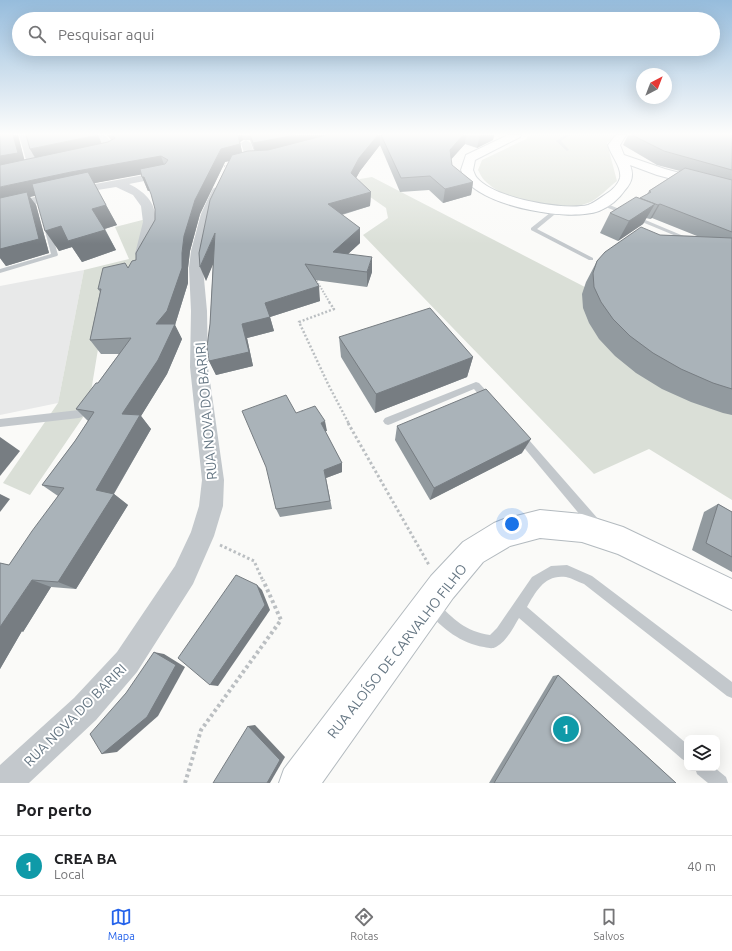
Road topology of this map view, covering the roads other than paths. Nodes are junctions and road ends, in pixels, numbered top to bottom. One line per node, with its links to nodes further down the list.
1 (234, 172): 32 (street, RUA NOVA DO BARIRI)
2 (467, 172): 12 (street)
3 (627, 172): 7 (street)
4 (662, 172): 6 (street)
5 (166, 174): 8 (street)
6 (676, 176): 7 (street); 9 (street)
7 (626, 180): 10 (street)
8 (118, 183): 11 (street); 17 (street)
9 (732, 191)
10 (603, 204): 12 (street); 14 (lane)
11 (0, 209)
12 (558, 210): 18 (lane)
13 (44, 216): 19 (lane)
14 (661, 228): 15 (lane); 16 (lane)
15 (655, 233)
16 (693, 242)
17 (142, 254)
18 (591, 259)
19 (0, 271)
20 (496, 408): 22 (lane)
21 (79, 414): 23 (lane)
22 (388, 421)
23 (0, 423)
24 (511, 426): 25 (lane)
25 (604, 535): 26 (street, RUA ALOÍSO DE CARVALHO FILHO); 27 (street, RUA ALOÍSO DE CARVALHO FILHO)
26 (732, 595)
27 (436, 596): 28 (lane); 33 (street, RUA ALOÍSO DE CARVALHO FILHO)
28 (518, 608): 29 (lane); 30 (lane)
29 (732, 691)
30 (684, 751)
31 (706, 771): 34 (lane)
32 (5, 783)
33 (298, 783)
34 (720, 783)

